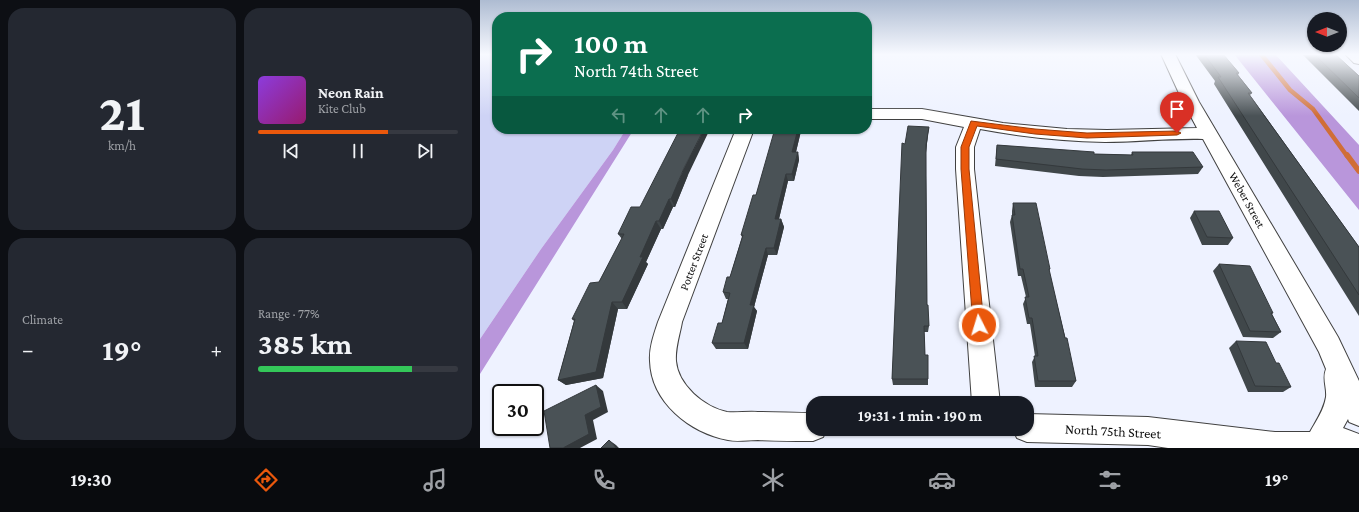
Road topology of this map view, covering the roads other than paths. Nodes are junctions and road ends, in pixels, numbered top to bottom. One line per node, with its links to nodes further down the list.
1 (1179, 75): 5 (street, Weber Street)
2 (872, 114): 3 (street)
3 (974, 123): 5 (street); 7 (street)
4 (743, 134): 9 (street, Potter Street)
5 (1210, 134): 6 (street, Weber Street)
6 (1329, 345): 8 (street, Weber Street); 12 (street, Weber Street)
7 (985, 396)
8 (1359, 412)
9 (806, 427)
10 (1034, 428): 11 (street, North 75th Street)
11 (1211, 443): 12 (street, North 75th Street)
12 (1313, 445): 13 (street, North 75th Street)
13 (1357, 448)

